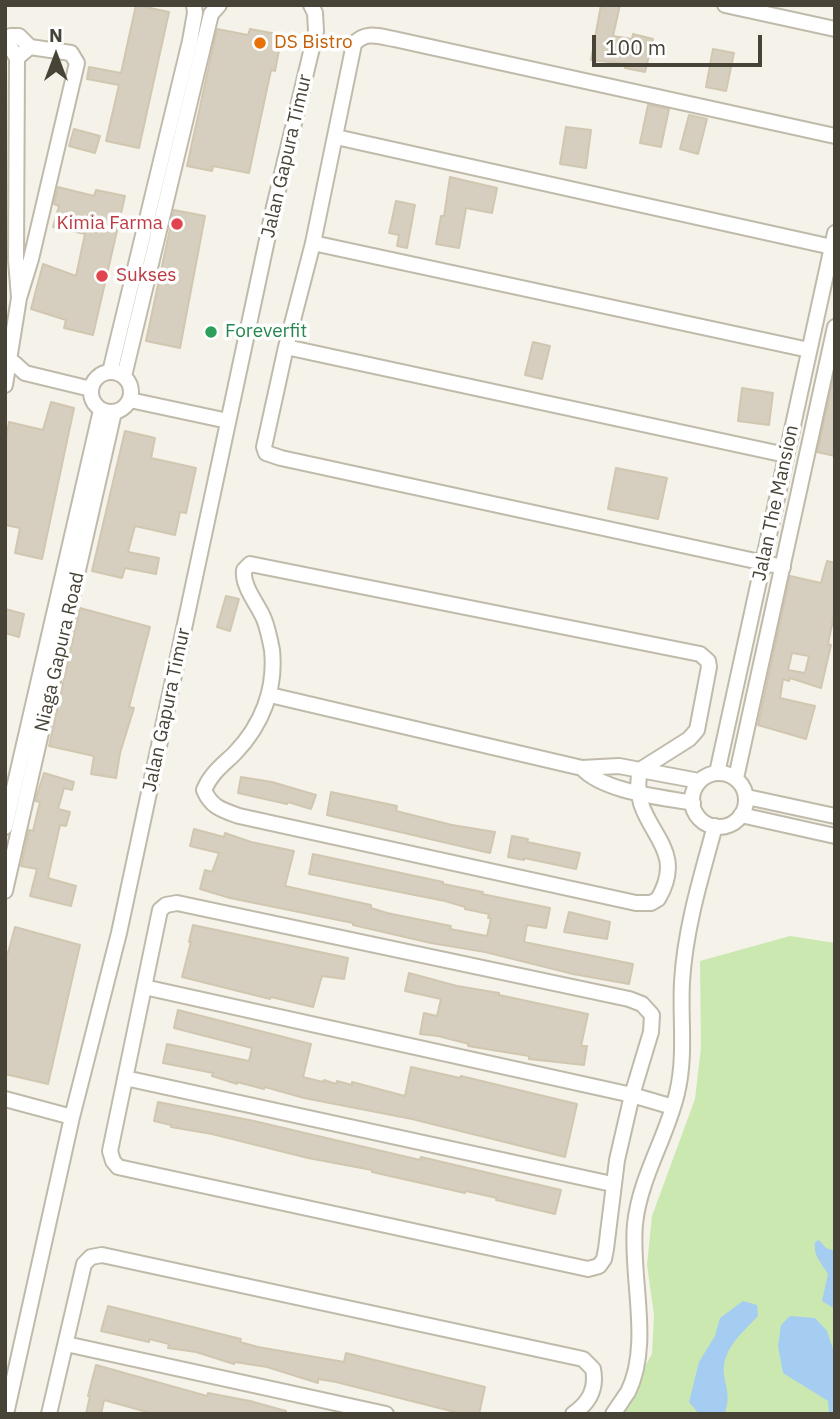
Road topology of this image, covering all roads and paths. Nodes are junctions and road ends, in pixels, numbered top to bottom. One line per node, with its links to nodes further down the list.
1 (194, 5): 19 (street)
2 (219, 5): 19 (street)
3 (311, 5): 24 (street, Jalan Gapura Timur)
4 (725, 5): 5 (street)
5 (835, 29)
6 (30, 47): 7 (street); 7 (street); 12 (street)
7 (17, 58): 12 (street)
8 (835, 136): 9 (street)
9 (336, 137): 10 (street); 11 (street)
10 (833, 240): 15 (street, Jalan The Mansion)
11 (313, 243): 14 (street); 15 (street)
12 (19, 298): 17 (street)
13 (835, 327): 16 (street, Jalan The Mansion)
14 (286, 347): 25 (street); 26 (street)
15 (809, 350): 25 (street, Jalan The Mansion)
16 (832, 355): 27 (street, Jalan The Mansion)
17 (7, 360): 18 (street); 20 (street)
18 (25, 373): 20 (street); 21 (street)
19 (117, 374): 21 (street); 22 (street)
20 (6, 380)
21 (91, 389): 23 (street)
22 (130, 400): 23 (street); 24 (street)
23 (108, 411): 30 (street, Niaga Gapura Road)
24 (228, 421): 50 (street, Jalan Gapura Timur)
25 (786, 455): 26 (street, Jalan The Mansion)
26 (763, 562): 27 (street); 33 (street, Jalan The Mansion)
27 (783, 567): 34 (street, Jalan The Mansion)
28 (270, 695): 31 (street); 32 (street); 36 (street)
29 (5, 759): 30 (street)
30 (28, 761): 42 (street, Niaga Gapura Road); 44 (street, Niaga Gapura Road)
31 (582, 768): 32 (street); 36 (street)
32 (640, 770): 35 (street); 36 (street)
33 (717, 773): 34 (street); 35 (street)
34 (736, 778): 37 (street)
35 (699, 781): 38 (street)
36 (638, 793): 38 (street)
37 (747, 797): 39 (street); 40 (street)
38 (692, 803): 41 (street)
39 (741, 815): 41 (street); 43 (street)
40 (835, 816)
41 (715, 826): 49 (street)
42 (5, 827)
43 (835, 836)
44 (5, 891)
45 (144, 987): 46 (street); 47 (street); 47 (street)
46 (125, 1078): 51 (street); 51 (street)
47 (632, 1095): 49 (street); 51 (street)
48 (5, 1099): 50 (street)
49 (673, 1107): 57 (street)
50 (72, 1117): 53 (street, Jalan Gapura Timur)
51 (612, 1184)
52 (66, 1344): 54 (street); 55 (street); 56 (street)
53 (6, 1414)
54 (49, 1414)
55 (386, 1414)
56 (573, 1414)
57 (613, 1414)

